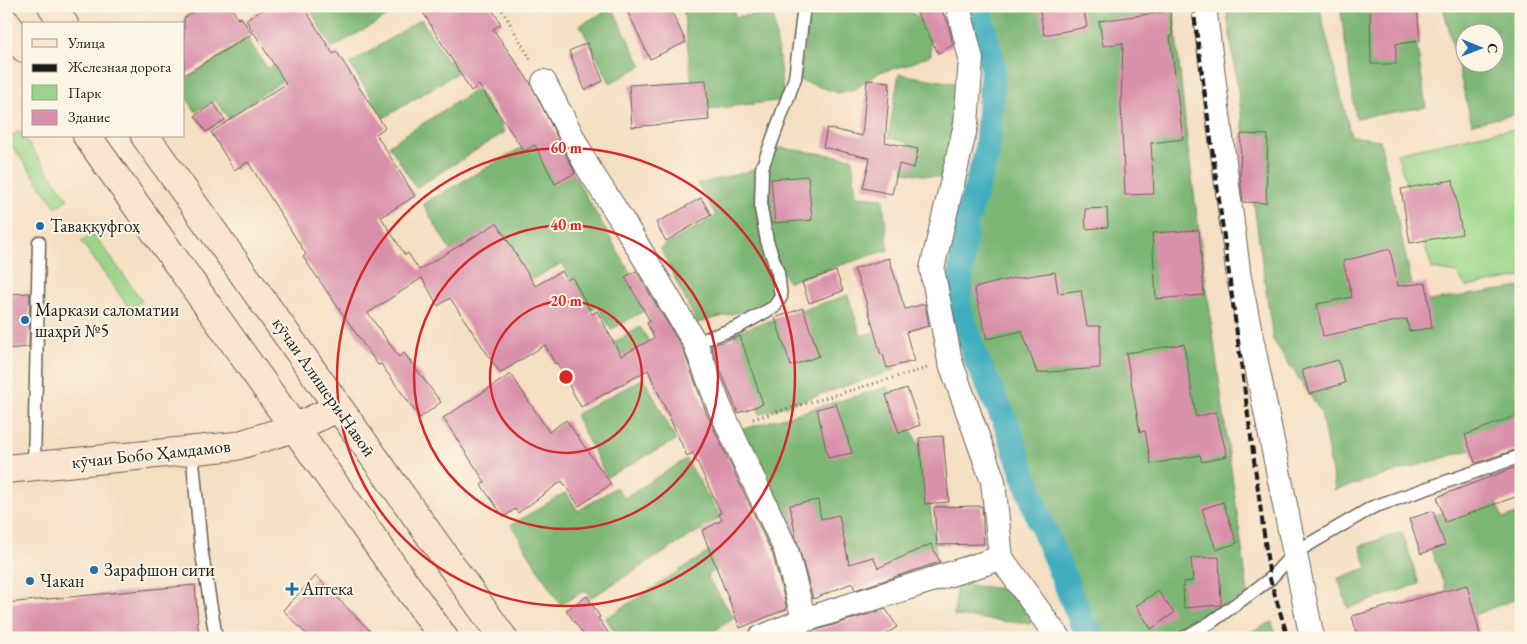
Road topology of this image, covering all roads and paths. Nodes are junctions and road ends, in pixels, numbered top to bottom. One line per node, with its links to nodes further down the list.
1 (52, 6): 6 (street)
2 (500, 6): 9 (path)
3 (804, 6): 13 (lane)
4 (958, 6): 14 (street)
5 (1204, 6): 22 (street)
6 (63, 22)
7 (6, 23): 8 (street)
8 (22, 45)
9 (544, 82): 13 (street)
10 (88, 138): 17 (street)
11 (146, 138): 15 (street, кӯчаи Алишери Навоӣ)
12 (39, 242): 20 (lane)
13 (695, 343): 16 (street)
14 (950, 361): 16 (path); 23 (street)
15 (338, 408): 17 (street, кӯчаи Бобо Ҳамдамов); 27 (street, кӯчаи Алишери Навоӣ)
16 (728, 425): 24 (street)
17 (294, 428): 18 (street, кӯчаи Бобо Ҳамдамов); 26 (street)
18 (192, 450): 20 (street, кӯчаи Бобо Ҳамдамов); 25 (lane)
19 (1521, 456): 22 (lane)
20 (34, 466): 21 (street, кӯчаи Бобо Ҳамдамов)
21 (6, 469)
22 (1294, 553): 30 (lane); 31 (street)
23 (1002, 558): 24 (street); 29 (street)
24 (804, 620): 28 (street)
25 (216, 638)
26 (444, 638)
27 (503, 638)
28 (760, 638)
29 (1058, 638)
30 (1184, 638)
31 (1312, 638)

